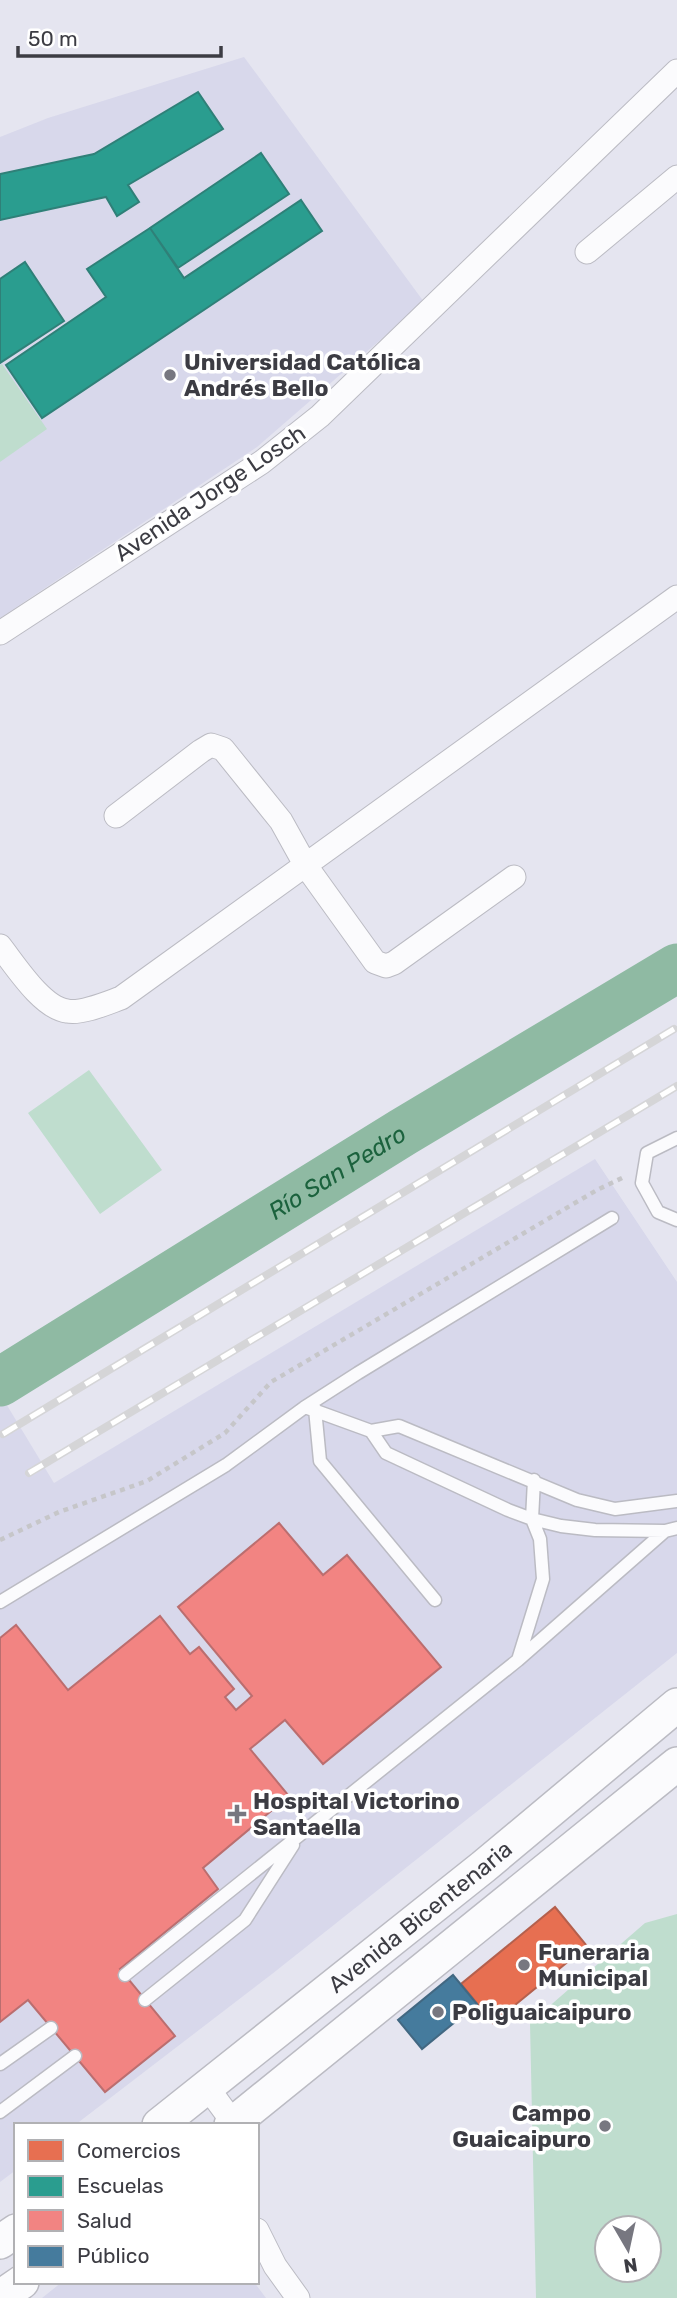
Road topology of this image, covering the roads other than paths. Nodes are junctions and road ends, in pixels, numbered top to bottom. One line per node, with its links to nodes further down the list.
1 (677, 71): 5 (street, Avenida Jorge Losch)
2 (677, 177): 3 (street)
3 (587, 252)
4 (677, 597): 7 (street)
5 (0, 633)
6 (116, 816): 7 (street)
7 (306, 866): 8 (street); 9 (street)
8 (514, 877)
9 (0, 946)
10 (677, 1138): 12 (lane)
11 (612, 1218): 13 (lane)
12 (677, 1220)
13 (310, 1408): 14 (lane); 19 (lane); 20 (lane)
14 (371, 1431): 15 (lane); 17 (lane)
15 (534, 1480): 16 (lane); 17 (lane)
16 (677, 1501)
17 (532, 1519): 18 (lane); 21 (lane)
18 (671, 1530): 21 (lane)
19 (435, 1600)
20 (0, 1602)
21 (518, 1660): 24 (lane)
22 (677, 1705): 30 (main road, Avenida Bicentenaria)
23 (677, 1764): 34 (main road, Avenida Bicentenaria)
24 (299, 1836): 25 (lane); 26 (lane)
25 (125, 1975)
26 (145, 2000)
27 (51, 2028): 29 (lane)
28 (75, 2056): 31 (lane)
29 (0, 2064)
30 (207, 2087): 32 (main road, Avenida Bicentenaria); 33 (street)
31 (0, 2112)
32 (162, 2123)
33 (233, 2123)
34 (235, 2123)
35 (259, 2234): 38 (street)
36 (19, 2284): 37 (main road)
37 (0, 2297)
38 (298, 2298)

